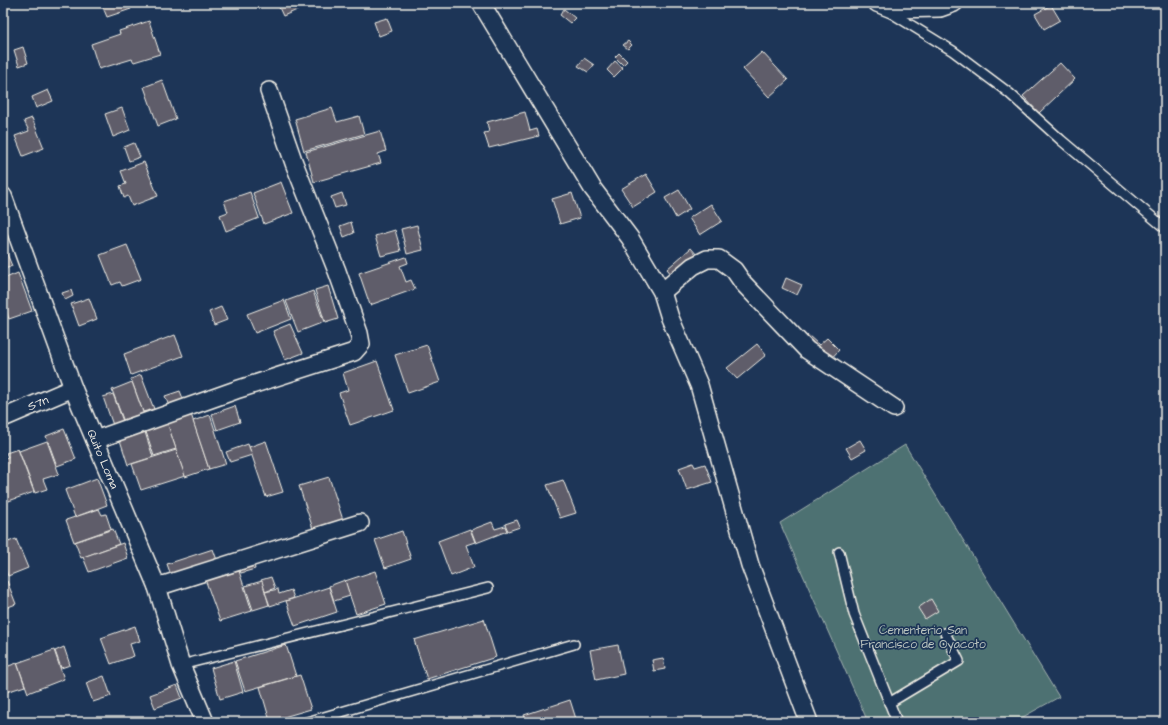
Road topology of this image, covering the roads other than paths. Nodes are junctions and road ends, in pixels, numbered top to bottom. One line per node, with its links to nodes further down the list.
1 (481, 3): 7 (street)
2 (876, 3): 3 (street); 6 (lane)
3 (954, 3)
4 (269, 91): 11 (street)
5 (3, 196): 8 (street, Quito Loma)
6 (1165, 228)
7 (662, 292): 9 (street); 22 (street)
8 (73, 388): 10 (street, S7n); 11 (street, Quito Loma)
9 (894, 408)
10 (3, 418)
11 (95, 440): 14 (street, Quito Loma)
12 (360, 523): 14 (street)
13 (839, 552): 19 (lane)
14 (157, 587): 18 (street, Quito Loma)
15 (488, 588): 18 (lane)
16 (945, 633): 19 (lane)
17 (574, 644): 21 (lane)
18 (181, 665): 20 (street, Quito Loma)
19 (889, 703): 23 (lane)
20 (205, 722)
21 (307, 722)
22 (809, 722)
23 (897, 722)

